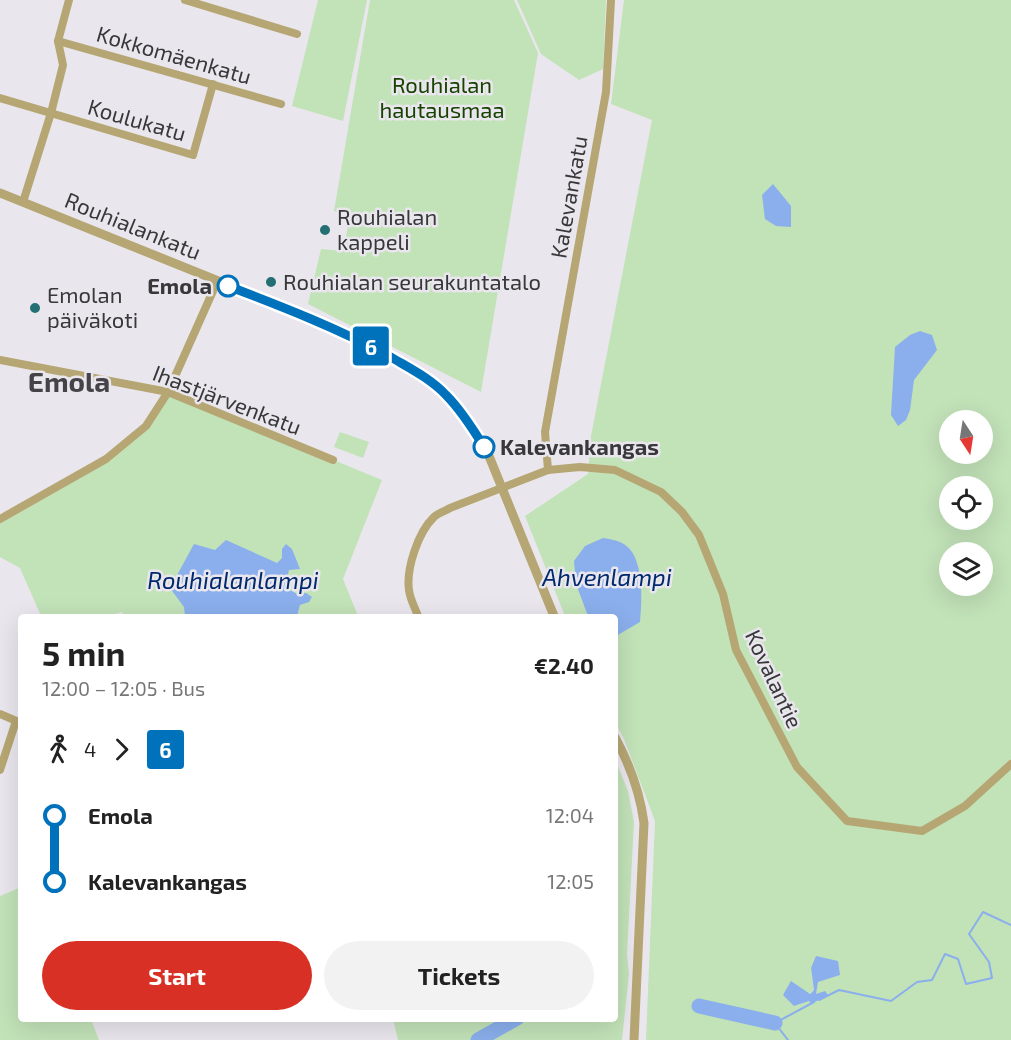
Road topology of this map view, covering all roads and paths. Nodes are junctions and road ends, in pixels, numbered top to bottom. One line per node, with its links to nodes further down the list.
1 (69, 0): 5 (street)
2 (185, 0): 4 (street)
3 (610, 0): 16 (street, Kalevankatu)
4 (297, 34)
5 (58, 41): 6 (street, Kokkomäenkatu); 9 (street)
6 (213, 84): 8 (street, Kokkomäenkatu); 9 (street, Koulukatu)
7 (0, 98): 9 (street, Koulukatu)
8 (281, 104)
9 (51, 113): 11 (street)
10 (0, 193): 11 (street, Rouhialankatu)
11 (23, 202): 12 (street, Rouhialankatu)
12 (217, 282): 14 (street); 17 (street, Rouhialankatu)
13 (0, 360): 14 (street, Ihastjärvenkatu)
14 (168, 392): 15 (street, Ihastjärvenkatu); 18 (street)
15 (333, 460)
16 (548, 470): 17 (street, Kovalantie); 24 (street, Kovalantie)
17 (503, 487): 19 (street, Kovalantie); 20 (street, Rouhialankatu)
18 (0, 519)
19 (417, 614)
20 (553, 614)
21 (0, 714): 22 (street)
22 (18, 722): 25 (street)
23 (618, 743): 26 (street)
24 (1011, 764)
25 (0, 770)
26 (634, 1040)

